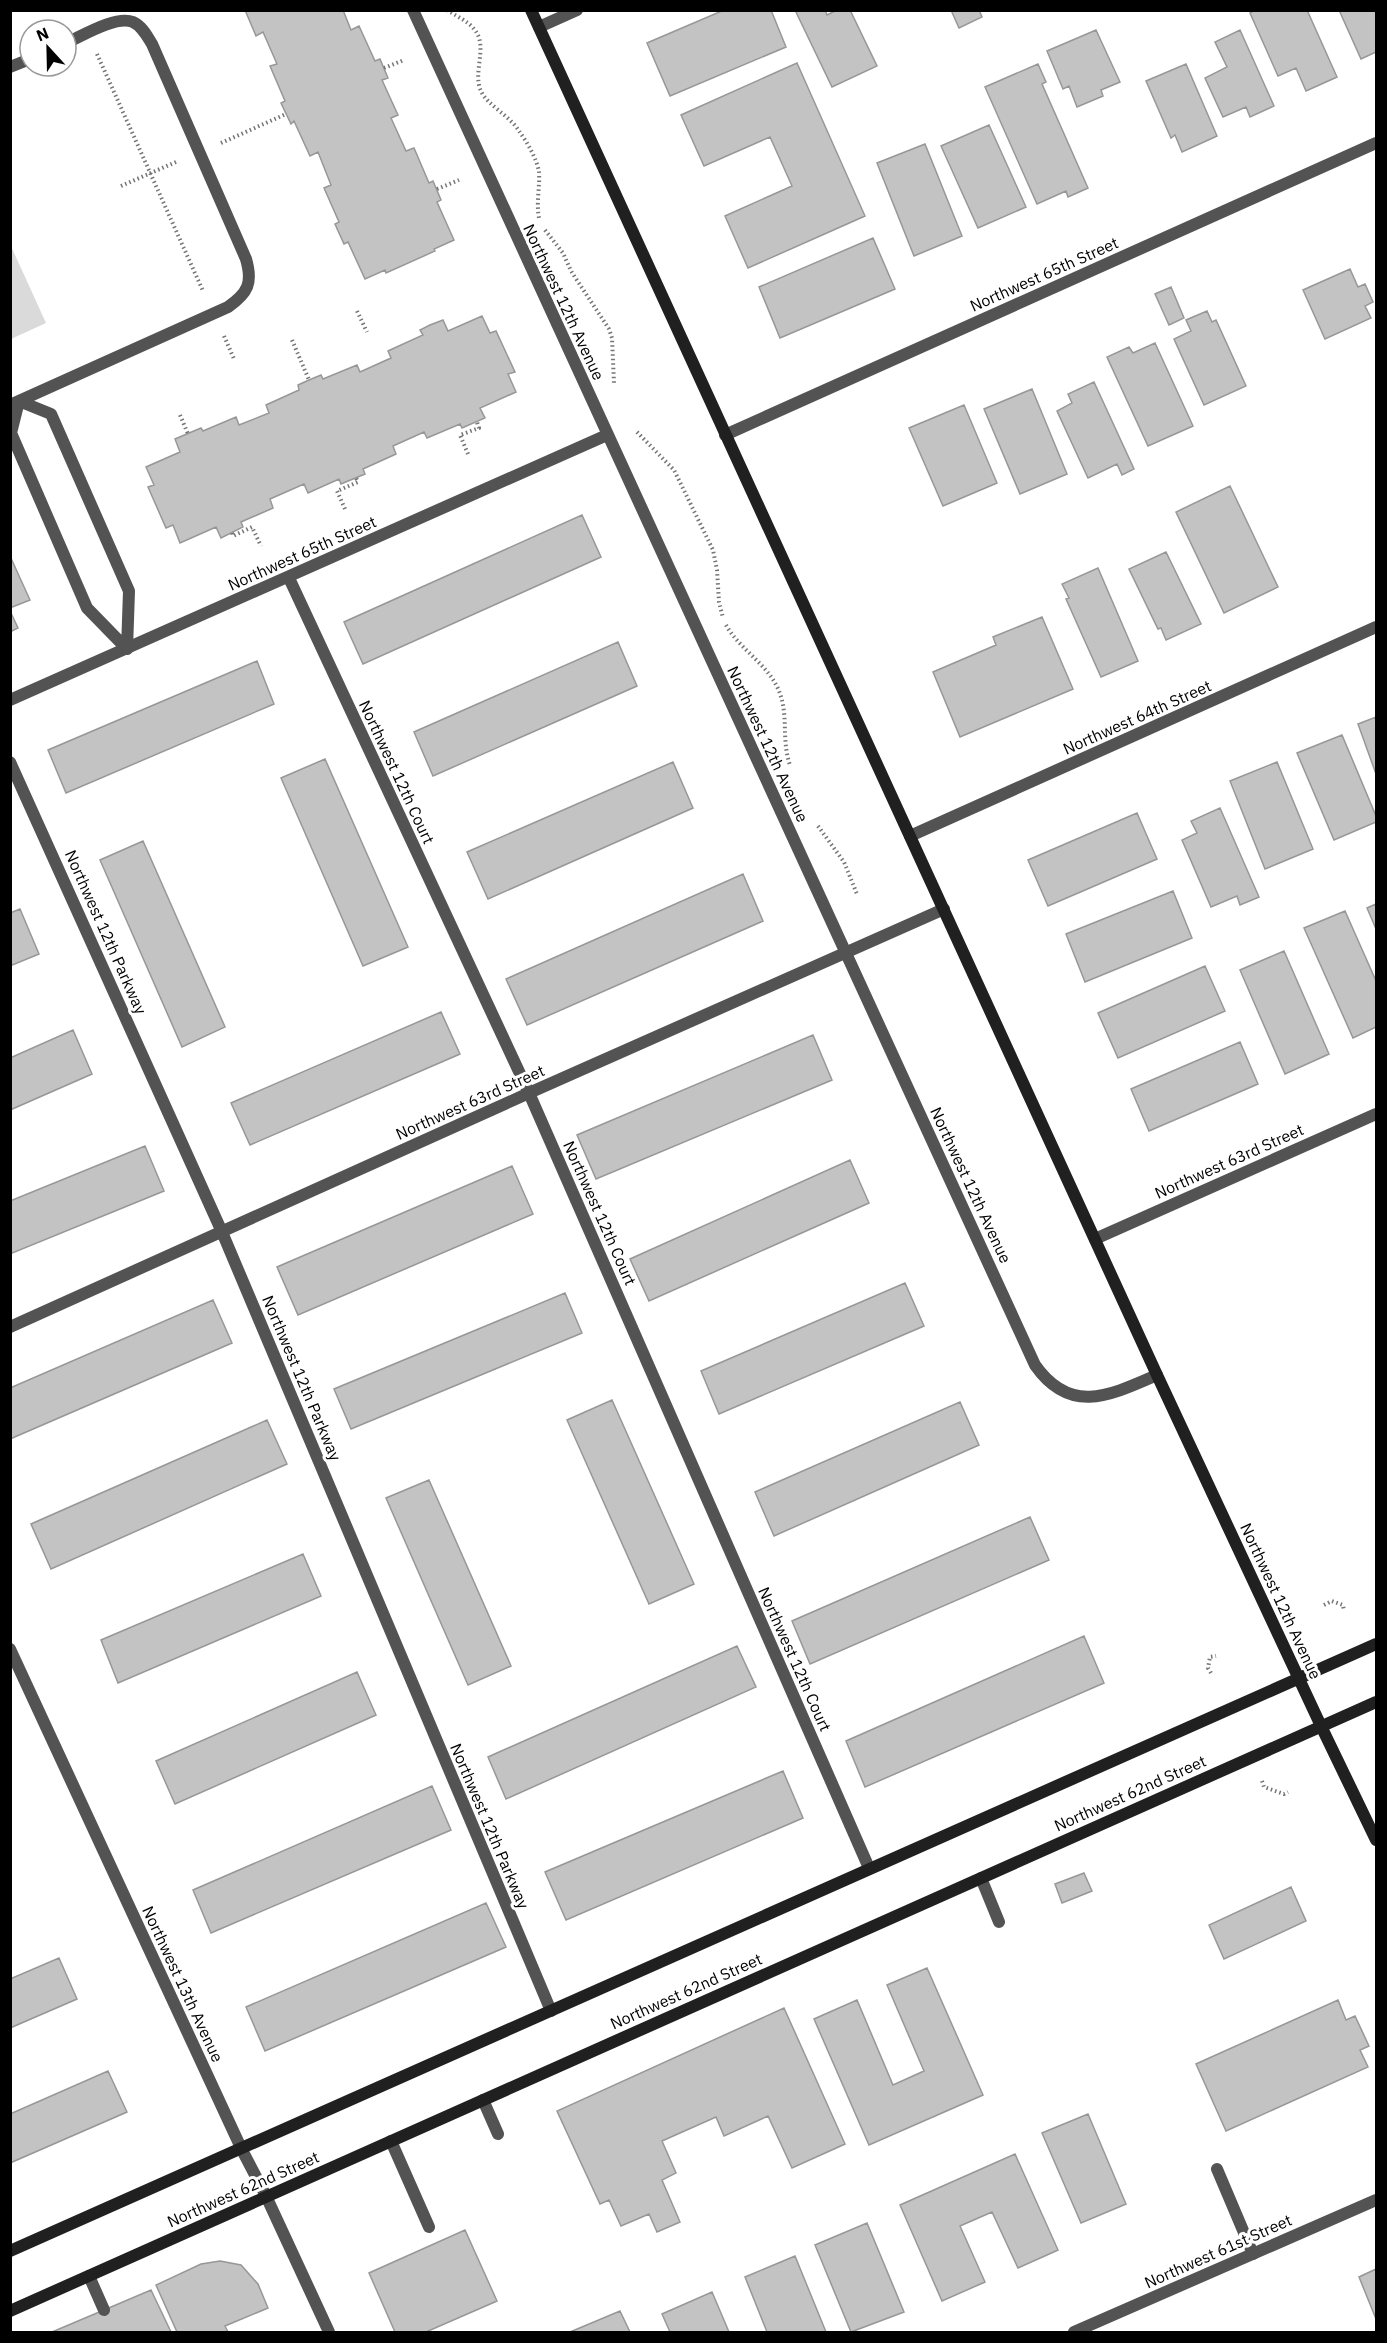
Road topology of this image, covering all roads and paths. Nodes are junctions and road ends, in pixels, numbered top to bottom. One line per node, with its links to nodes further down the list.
1 (413, 10): 31 (street, Northwest 12th Avenue)
2 (447, 10): 25 (path)
3 (531, 10): 5 (main road, Northwest 12th Avenue)
4 (577, 10): 5 (street)
5 (539, 27): 32 (main road, Northwest 12th Avenue)
6 (78, 38): 26 (street)
7 (96, 50): 14 (path)
8 (404, 60): 9 (path)
9 (384, 68)
10 (286, 114): 11 (path)
11 (219, 143)
12 (1377, 143): 32 (street, Northwest 65th Street)
13 (182, 159): 14 (path)
14 (151, 173): 16 (path); 18 (path)
15 (459, 180): 17 (path)
16 (121, 186)
17 (437, 189)
18 (206, 296)
19 (357, 311): 20 (path)
20 (367, 332)
21 (222, 333): 23 (path)
22 (292, 340): 24 (path)
23 (234, 360)
24 (309, 380)
25 (616, 390)
26 (15, 403): 40 (street); 40 (street)
27 (180, 415): 30 (path)
28 (477, 422): 33 (path)
29 (635, 430): 43 (path)
30 (188, 434)
31 (607, 435): 38 (street, Northwest 65th Street); 48 (street, Northwest 12th Avenue)
32 (725, 435): 45 (main road, Northwest 12th Avenue)
33 (468, 454)
34 (356, 478): 35 (path)
35 (345, 509)
36 (232, 532): 37 (path)
37 (261, 546)
38 (289, 578): 40 (street, Northwest 65th Street); 49 (street, Northwest 12th Court)
39 (1377, 627): 45 (street, Northwest 64th Street)
40 (127, 648): 41 (street, Northwest 65th Street)
41 (10, 700)
42 (10, 762): 51 (street, Northwest 12th Parkway)
43 (793, 774)
44 (816, 822): 46 (path)
45 (910, 836): 47 (main road, Northwest 12th Avenue)
46 (857, 894)
47 (944, 909): 48 (street, Northwest 63rd Street); 52 (main road, Northwest 12th Avenue)
48 (847, 953): 49 (street, Northwest 63rd Street); 54 (street, Northwest 12th Avenue)
49 (530, 1093): 51 (street, Northwest 63rd Street); 67 (street, Northwest 12th Court)
50 (1377, 1114): 52 (street, Northwest 63rd Street)
51 (222, 1232): 53 (street, Northwest 63rd Street); 70 (street, Northwest 12th Parkway)
52 (1095, 1239): 54 (main road, Northwest 12th Avenue)
53 (10, 1327)
54 (1157, 1375): 61 (main road, Northwest 12th Avenue)
55 (1324, 1605): 56 (path)
56 (1344, 1611)
57 (1377, 1644): 61 (main road)
58 (10, 1649): 74 (street, Northwest 13th Avenue)
59 (1216, 1656): 60 (path)
60 (1211, 1673)
61 (1299, 1677): 63 (main road, Northwest 12th Avenue); 67 (main road)
62 (1377, 1702): 63 (main road, Northwest 62nd Street)
63 (1321, 1726): 66 (main road, Northwest 12th Avenue); 68 (main road, Northwest 62nd Street)
64 (1263, 1781): 65 (path)
65 (1288, 1792)
66 (1377, 1840)
67 (869, 1868): 70 (main road)
68 (981, 1878): 69 (street); 71 (main road, Northwest 62nd Street)
69 (999, 1922)
70 (551, 2011): 74 (main road)
71 (483, 2100): 72 (street); 73 (main road, Northwest 62nd Street)
72 (498, 2134)
73 (391, 2141): 76 (main road, Northwest 62nd Street); 78 (street)
74 (242, 2150): 76 (street, Northwest 13th Avenue); 79 (main road)
75 (1217, 2169): 80 (street)
76 (266, 2196): 81 (main road, Northwest 62nd Street); 84 (street, Northwest 13th Avenue)
77 (1377, 2200): 80 (street, Northwest 61st Street)
78 (429, 2228)
79 (10, 2252)
80 (1253, 2254): 85 (street, Northwest 61st Street)
81 (89, 2276): 82 (street); 83 (main road, Northwest 62nd Street)
82 (104, 2310)
83 (10, 2311)
84 (329, 2332)
85 (1074, 2332)

